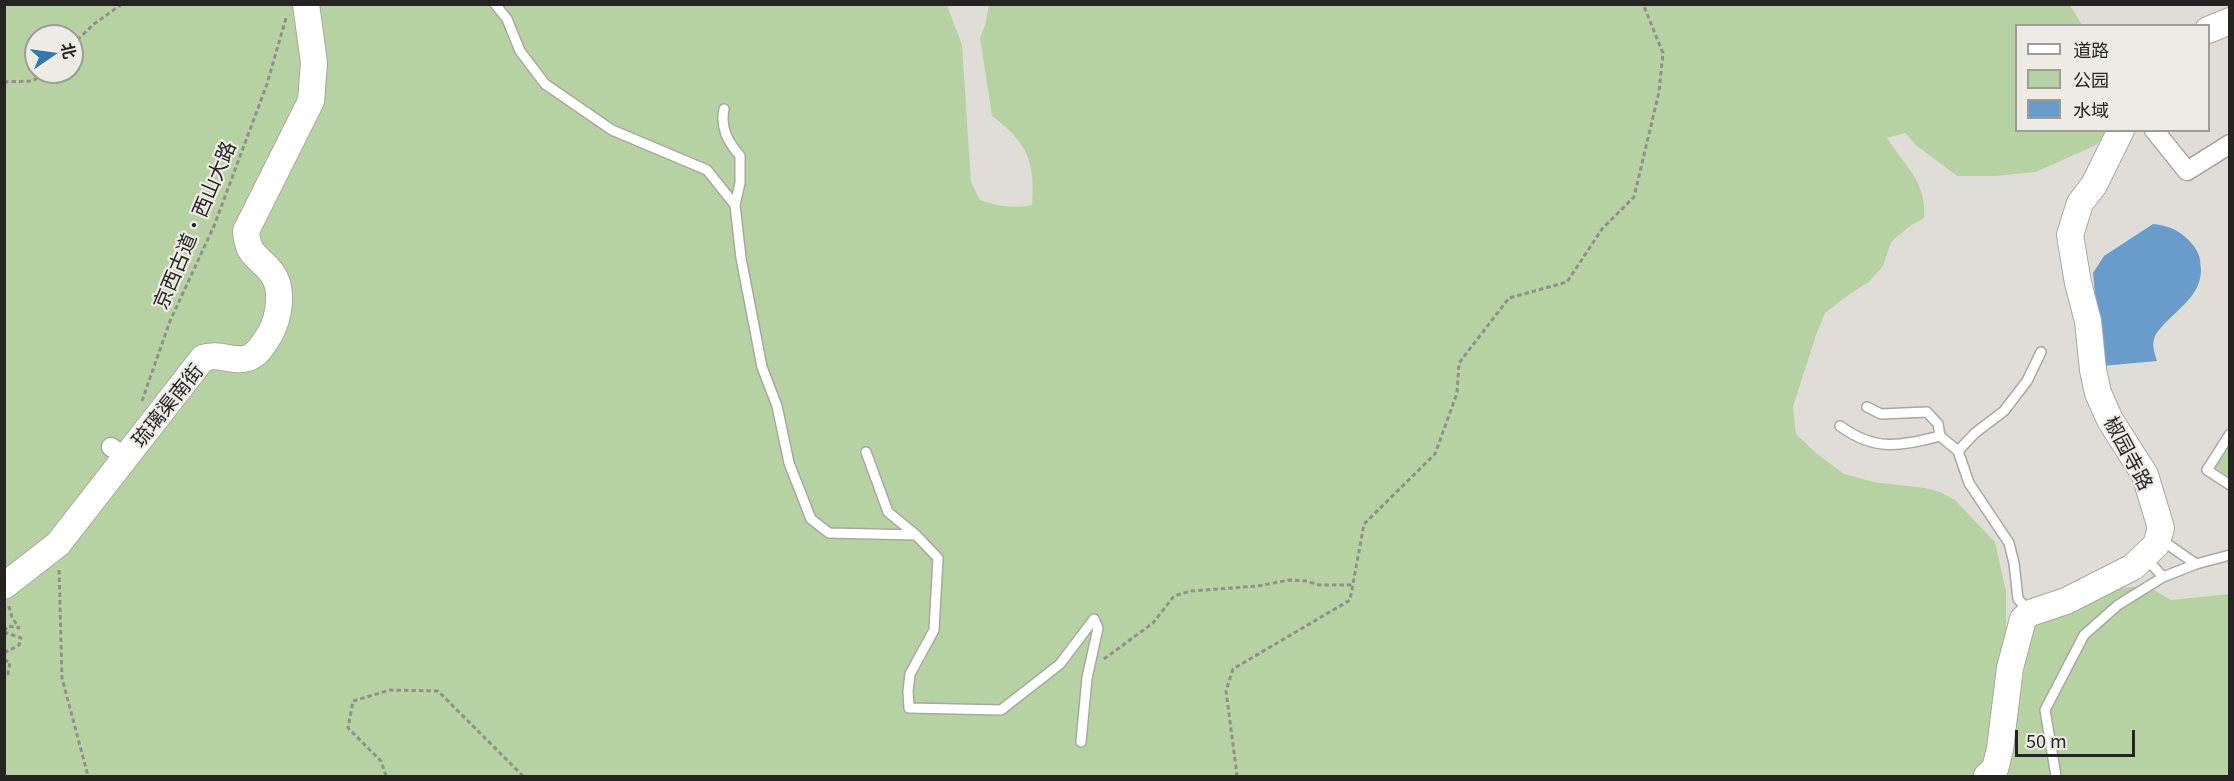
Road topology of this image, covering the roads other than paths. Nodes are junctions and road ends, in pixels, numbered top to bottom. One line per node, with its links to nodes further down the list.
1 (495, 4): 9 (lane)
2 (296, 10): 23 (street, 琉璃渠南街)
3 (2229, 21): 4 (street)
4 (2210, 29)
5 (724, 110): 9 (lane)
6 (2120, 132): 19 (street, 椒园寺路)
7 (2156, 132): 8 (street)
8 (2229, 144)
9 (735, 205): 18 (lane)
10 (2041, 351): 15 (lane)
11 (1867, 407): 14 (lane)
12 (1840, 426): 14 (lane)
13 (2229, 434): 17 (lane)
14 (1940, 436): 15 (lane)
15 (1958, 451): 24 (lane)
16 (866, 452): 18 (lane)
17 (2229, 485)
18 (916, 535): 25 (lane)
19 (2151, 547): 21 (lane); 22 (lane); 24 (street)
20 (2229, 555): 21 (lane)
21 (2196, 564): 22 (lane)
22 (2163, 578): 27 (lane)
23 (4, 586)
24 (2030, 613): 26 (street)
25 (1081, 742)
26 (1987, 777)
27 (2056, 777)

